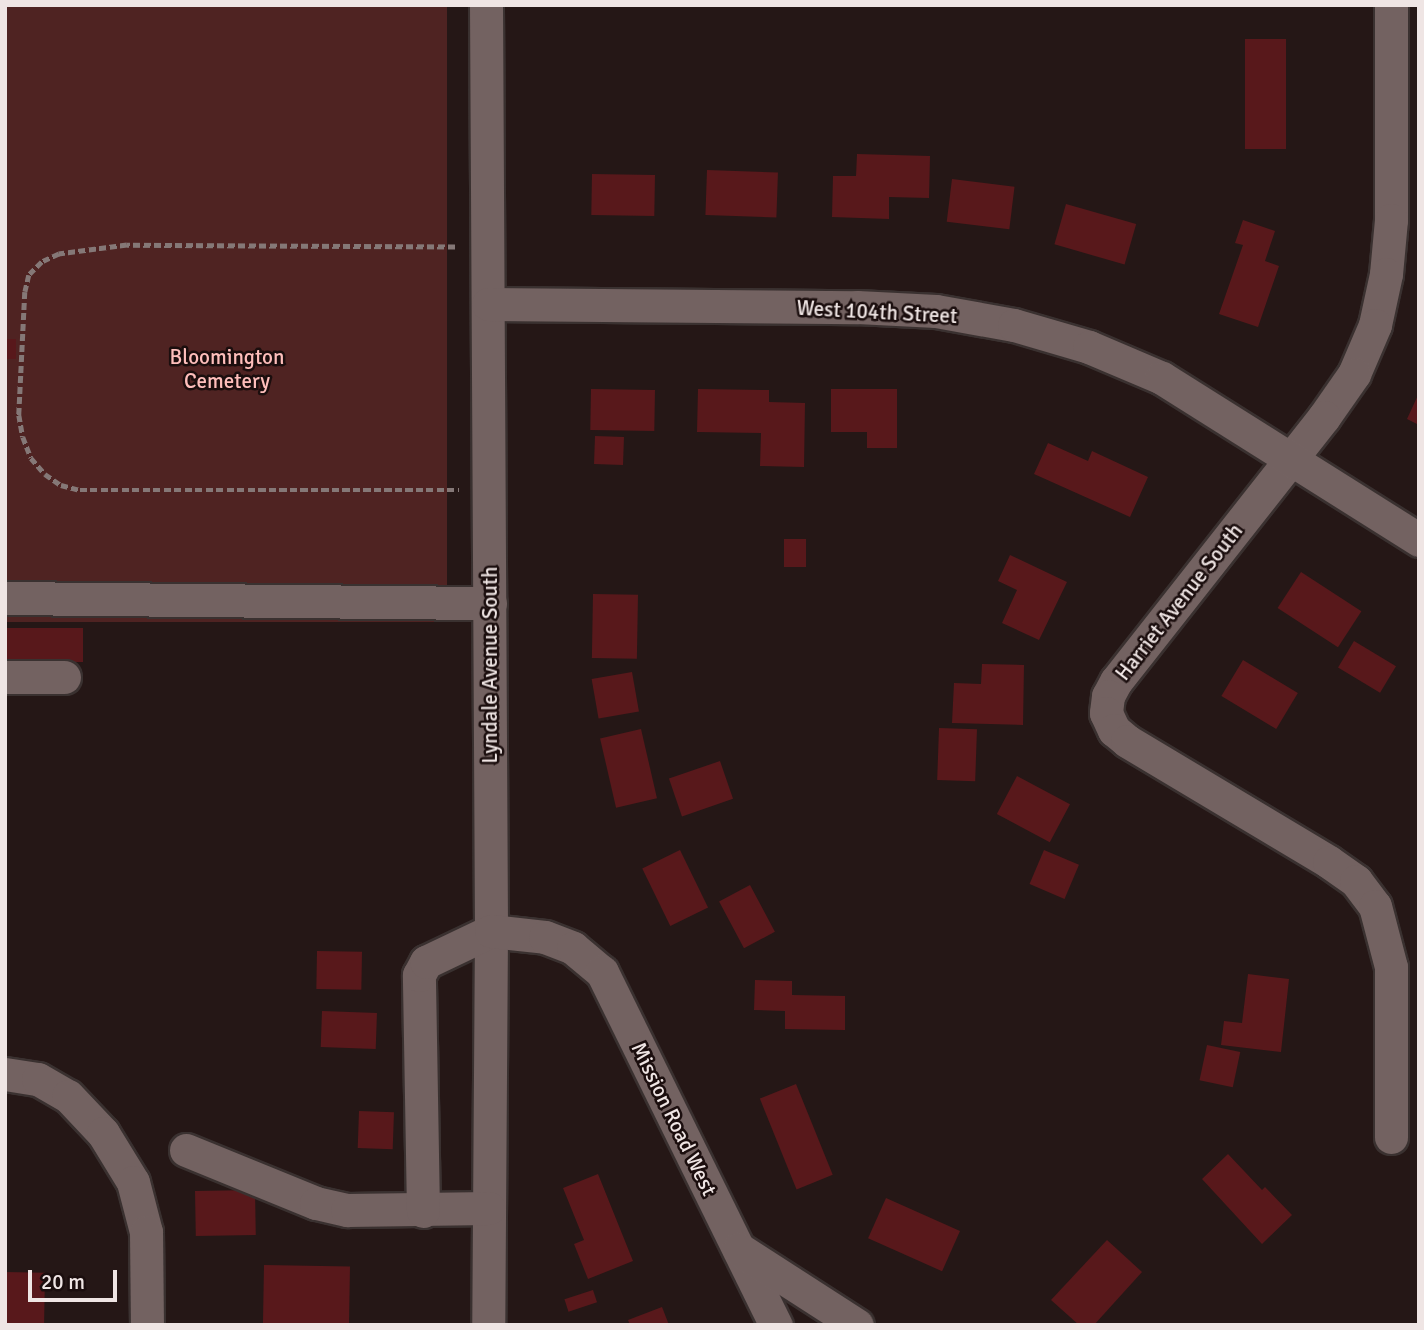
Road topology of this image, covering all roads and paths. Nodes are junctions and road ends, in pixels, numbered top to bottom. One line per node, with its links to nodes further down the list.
1 (486, 5): 3 (street, Lyndale Avenue South)
2 (1391, 5): 5 (street, Harriet Avenue South)
3 (488, 244): 4 (street, Lyndale Avenue South); 6 (path)
4 (488, 304): 5 (street, West 104th Street); 6 (street, Lyndale Avenue South)
5 (1291, 459): 7 (street, West 104th Street); 14 (street, Harriet Avenue South)
6 (489, 489): 9 (street, Lyndale Avenue South)
7 (1419, 540)
8 (5, 598): 9 (street)
9 (489, 603): 12 (street, Lyndale Avenue South)
10 (5, 677): 11 (street)
11 (64, 677)
12 (491, 931): 16 (street, Lyndale Avenue South); 17 (street); 18 (street, Mission Road West)
13 (5, 1074): 19 (street)
14 (1391, 1137)
15 (186, 1150): 17 (street)
16 (489, 1208): 17 (street); 20 (street, Lyndale Avenue South)
17 (423, 1211)
18 (739, 1249): 21 (street, Mission Road West); 22 (street)
19 (147, 1325)
20 (488, 1325)
21 (776, 1325)
22 (857, 1325)

